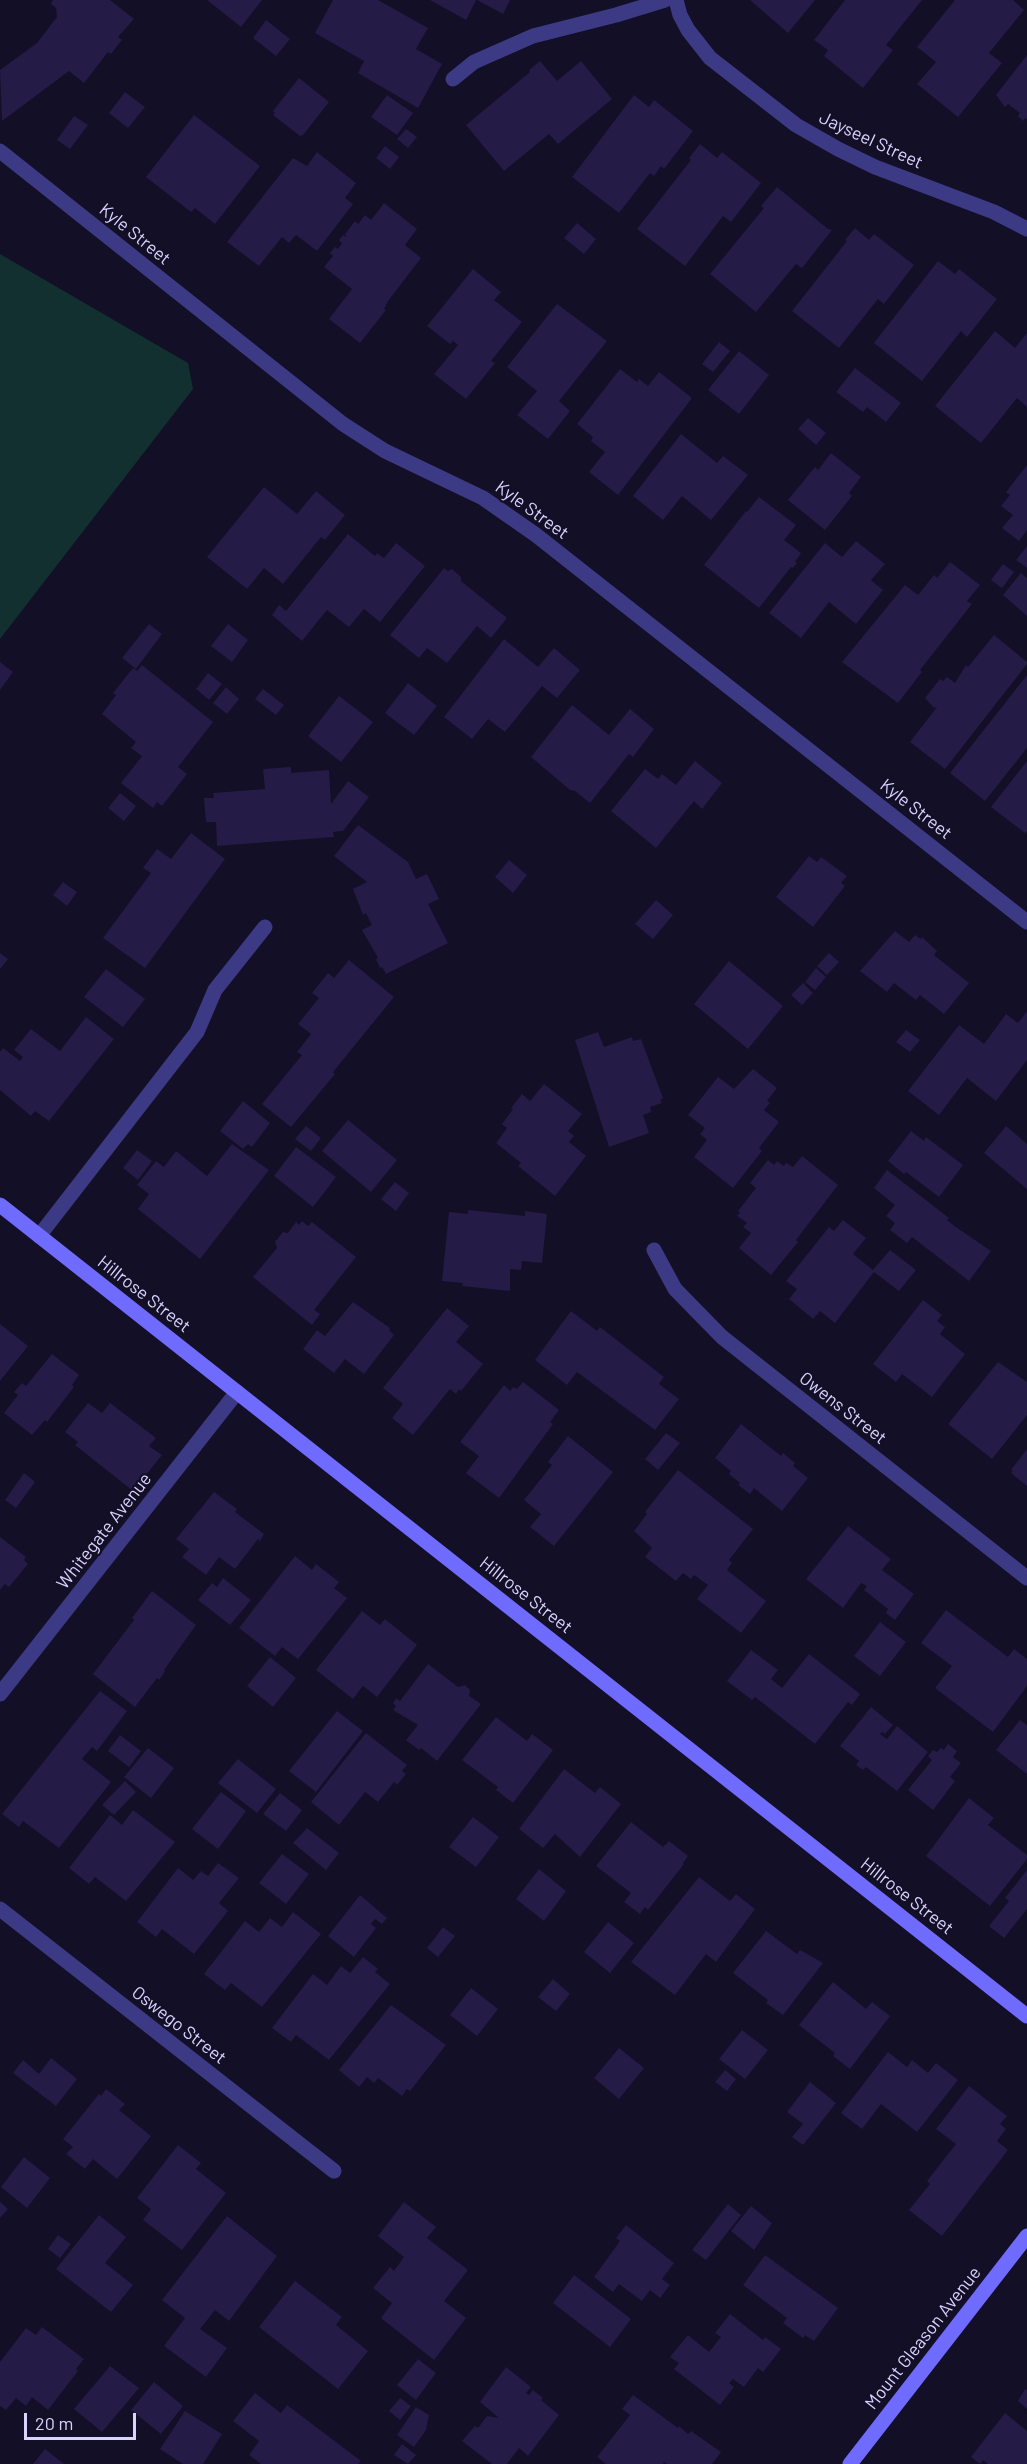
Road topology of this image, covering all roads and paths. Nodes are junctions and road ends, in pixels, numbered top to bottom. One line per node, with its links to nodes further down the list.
1 (665, 0): 3 (street)
2 (676, 0): 5 (street, Jayseel Street)
3 (453, 80)
4 (0, 151): 6 (street, Kyle Street)
5 (1027, 229)
6 (1027, 922)
7 (266, 927): 9 (street)
8 (0, 1205): 9 (street, Hillrose Street)
9 (39, 1236): 11 (street, Hillrose Street)
10 (654, 1250): 12 (street, Owens Street)
11 (237, 1392): 13 (street, Whitegate Avenue); 15 (street, Hillrose Street)
12 (1027, 1578)
13 (0, 1694)
14 (0, 1909): 16 (street, Oswego Street)
15 (1027, 2016)
16 (334, 2171)
17 (1027, 2236): 18 (street, Mount Gleason Avenue)
18 (850, 2464)

